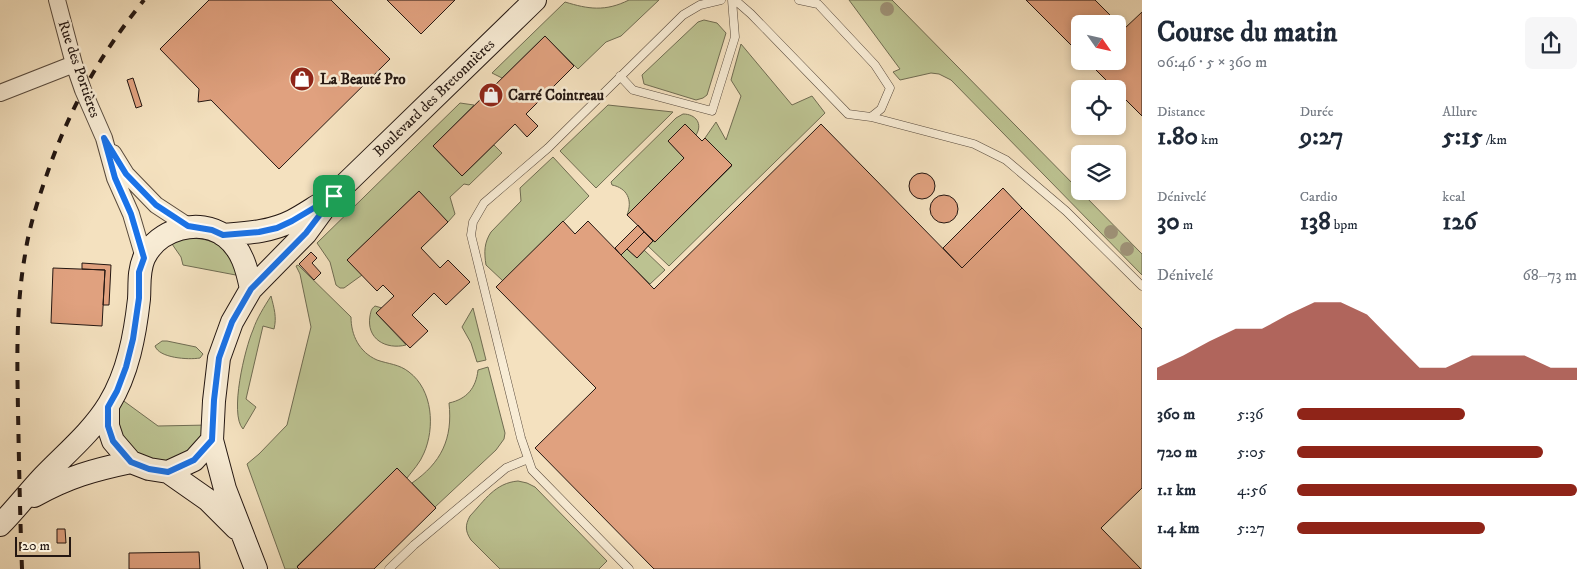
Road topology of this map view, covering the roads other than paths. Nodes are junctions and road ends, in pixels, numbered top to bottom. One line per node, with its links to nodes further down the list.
1 (57, 0): 6 (street, Rue des Portières)
2 (535, 0): 11 (street, Boulevard des Bretonnières)
3 (721, 0): 7 (lane)
4 (734, 0): 7 (lane); 9 (lane)
5 (799, 0): 9 (lane)
6 (74, 64): 8 (street); 10 (street, Rue des Portières)
7 (620, 76): 19 (lane)
8 (0, 93)
9 (871, 117): 15 (lane)
10 (104, 138): 12 (street, Rue des Portières); 14 (street, Rue des Portières)
11 (334, 196): 13 (street, Boulevard des Bretonnières); 16 (street, Boulevard des Bretonnières)
12 (188, 226): 13 (street); 14 (street)
13 (223, 235): 16 (street)
14 (144, 258): 17 (street)
15 (1142, 286)
16 (251, 289): 18 (street, Boulevard des Bretonnières)
17 (108, 407): 20 (street); 22 (street)
18 (212, 440): 21 (street); 24 (street, Boulevard des Bretonnières)
19 (528, 459): 26 (lane); 27 (lane)
20 (131, 462): 21 (street); 22 (street)
21 (168, 472): 24 (street)
22 (20, 504): 23 (street)
23 (0, 525)
24 (244, 536): 25 (street, Boulevard des Bretonnières)
25 (256, 569)
26 (390, 569)
27 (629, 569)

